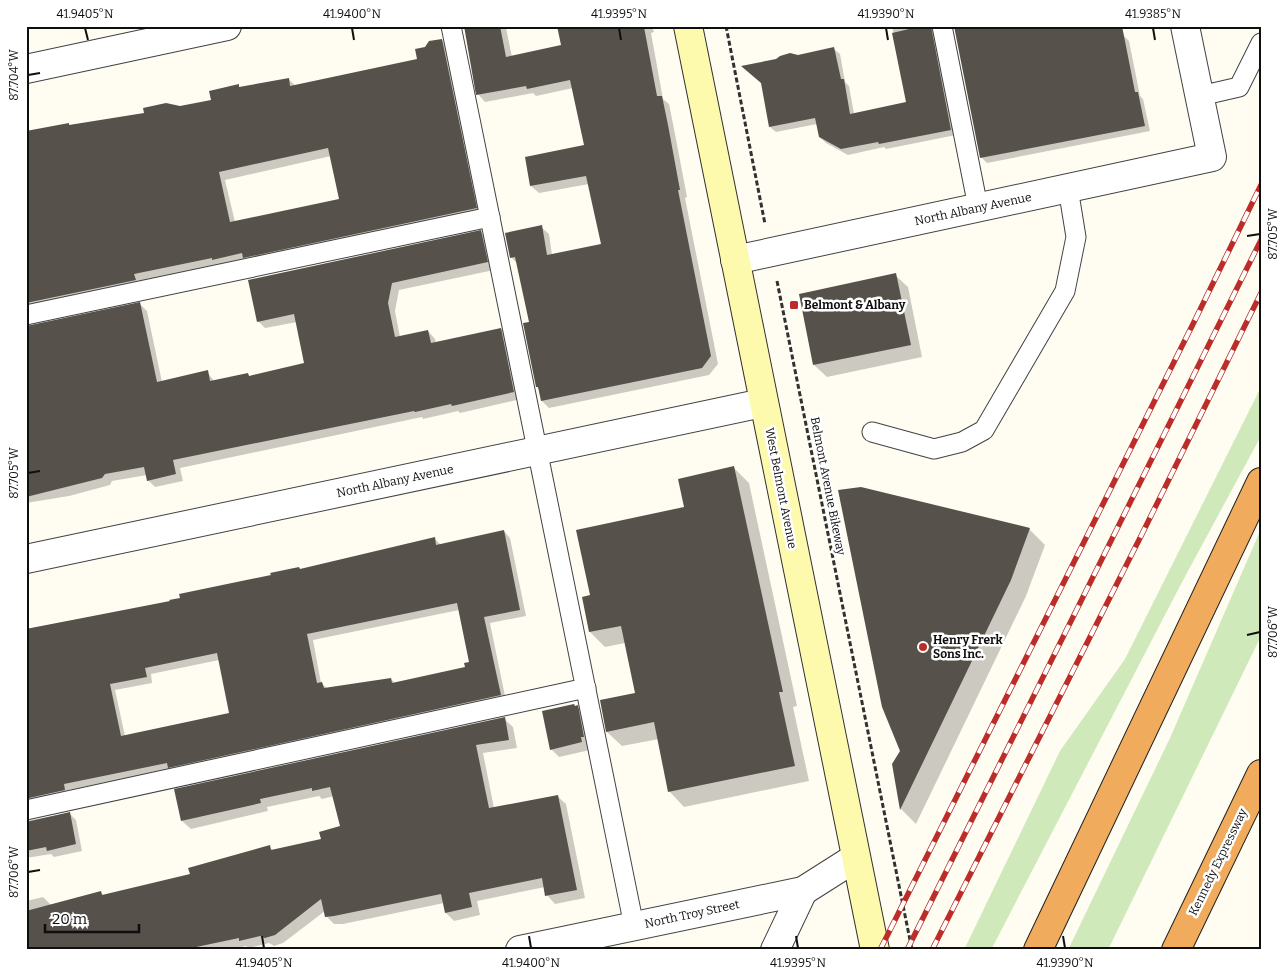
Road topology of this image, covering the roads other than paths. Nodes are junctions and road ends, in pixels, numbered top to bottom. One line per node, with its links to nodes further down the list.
1 (227, 26): 7 (street)
2 (451, 26): 11 (lane)
3 (688, 26): 12 (main road, West Belmont Avenue)
4 (942, 26): 10 (lane)
5 (1185, 26): 8 (street)
6 (1261, 43): 8 (lane)
7 (26, 69)
8 (1200, 96): 9 (street, North Albany Avenue)
9 (1068, 188): 10 (street, North Albany Avenue); 15 (lane)
10 (978, 207): 12 (street, North Albany Avenue)
11 (490, 217): 13 (lane); 16 (lane)
12 (735, 260): 14 (main road, West Belmont Avenue)
13 (26, 315)
14 (764, 403): 16 (street, North Albany Avenue); 22 (main road, West Belmont Avenue)
15 (872, 432)
16 (537, 451): 18 (street, North Albany Avenue); 19 (lane)
17 (1261, 482): 28 (highway)
18 (26, 559)
19 (586, 688): 21 (lane); 24 (lane)
20 (1261, 774): 29 (highway, Kennedy Expressway)
21 (26, 810)
22 (855, 858): 23 (street, North Troy Street); 27 (main road, West Belmont Avenue)
23 (803, 891): 24 (street, North Troy Street); 26 (street)
24 (634, 926): 25 (street, North Troy Street)
25 (520, 950)
26 (775, 950)
27 (875, 950)
28 (1038, 950)
29 (1176, 950)

